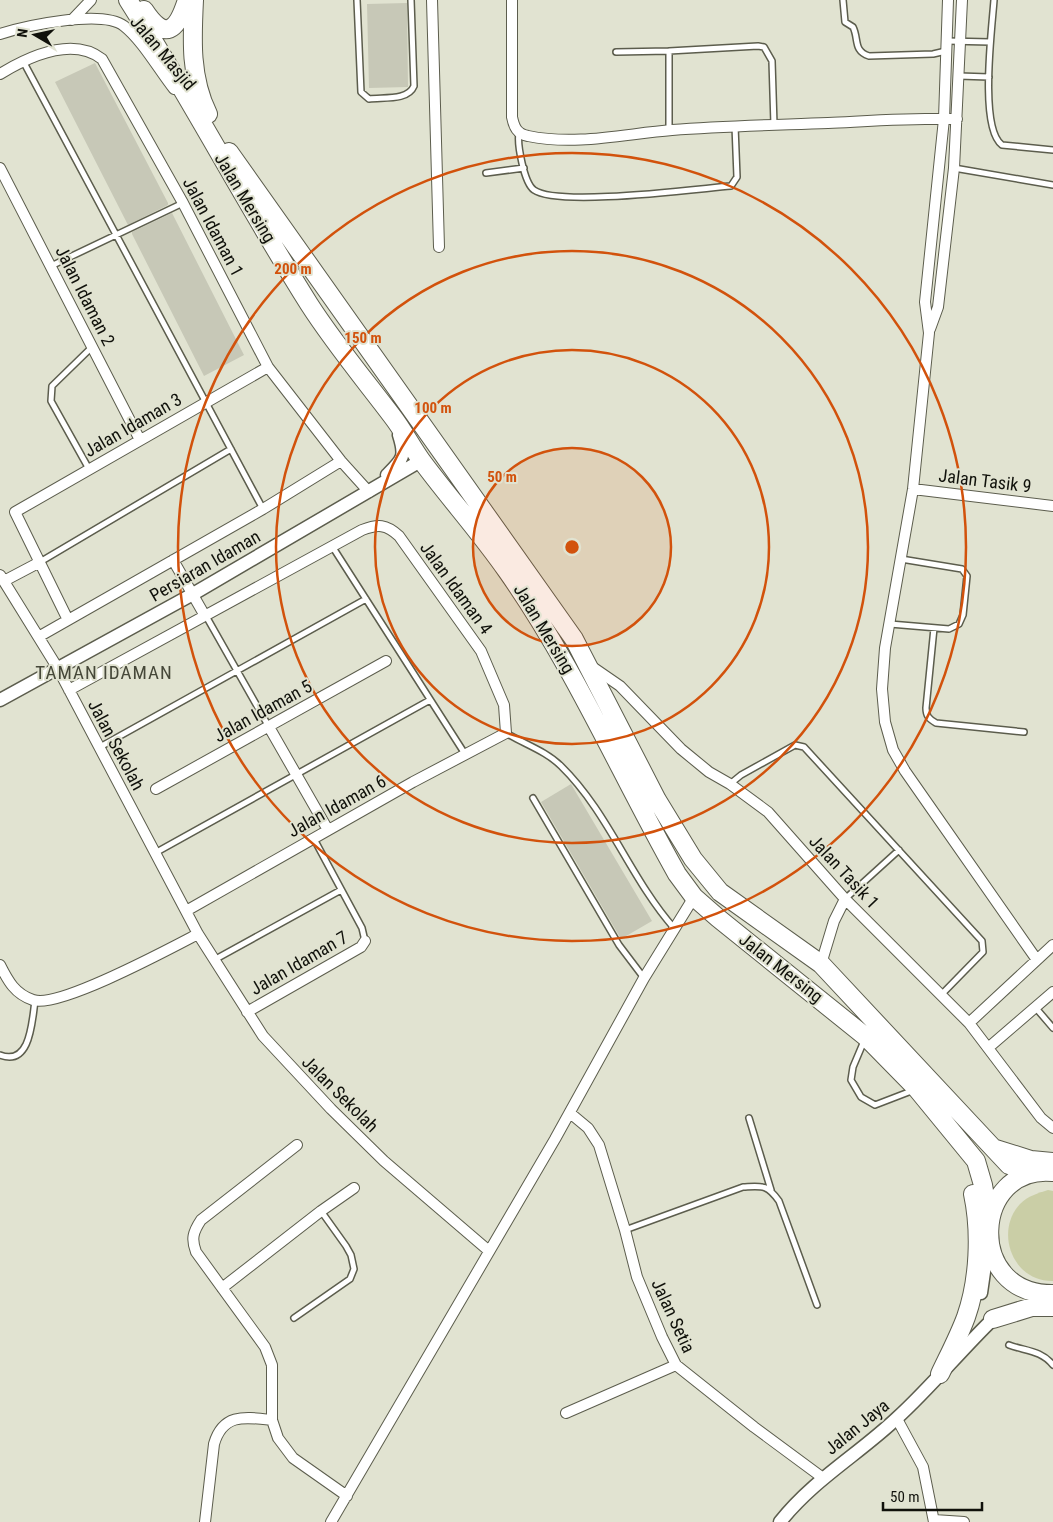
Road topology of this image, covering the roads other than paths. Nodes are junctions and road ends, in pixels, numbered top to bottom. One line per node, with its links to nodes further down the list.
1 (90, 0): 14 (street)
2 (128, 0): 29 (highway, Jalan Mersing)
3 (137, 0): 4 (highway)
4 (187, 0)
5 (194, 0): 69 (highway)
6 (357, 0): 7 (lane)
7 (411, 0)
8 (432, 0): 40 (street)
9 (512, 0): 31 (street)
10 (843, 0): 18 (lane)
11 (948, 0): 18 (street)
12 (962, 0): 16 (street)
13 (994, 0): 17 (lane)
14 (72, 20): 15 (street, Jalan Masjid); 29 (street, Jalan Masjid)
15 (0, 34)
16 (960, 41): 17 (lane); 18 (lane); 23 (street)
17 (990, 42): 24 (lane)
18 (946, 46): 25 (street)
19 (669, 51): 20 (lane); 27 (lane); 30 (lane)
20 (616, 52)
21 (22, 61): 22 (street, Jalan Idaman 1); 38 (street, Jalan Idaman 1); 39 (lane)
22 (0, 74)
23 (959, 76): 24 (lane); 26 (street)
24 (989, 77): 32 (lane)
25 (944, 119): 26 (street); 27 (street); 42 (street)
26 (957, 119): 35 (street)
27 (774, 125): 28 (street)
28 (735, 126): 30 (street); 34 (lane)
29 (203, 128): 46 (highway, Jalan Mersing)
30 (670, 130): 31 (street)
31 (519, 133): 34 (lane)
32 (1053, 150)
33 (0, 168): 41 (street, Jalan Idaman 2)
34 (524, 168): 36 (lane)
35 (954, 168): 37 (lane); 42 (street)
36 (486, 173)
37 (1053, 185)
38 (183, 203): 39 (lane); 44 (street, Jalan Idaman 1)
39 (114, 235): 41 (lane); 45 (lane)
40 (439, 247)
41 (51, 266): 43 (street, Jalan Idaman 2)
42 (929, 333): 52 (street)
43 (92, 347): 47 (street, Jalan Idaman 2); 51 (lane)
44 (268, 367): 45 (street, Jalan Idaman 3); 50 (street, Jalan Idaman 1)
45 (205, 403): 47 (street, Jalan Idaman 3); 48 (lane)
46 (395, 420): 49 (highway, Jalan Mersing); 53 (street, Persiaran Idaman)
47 (140, 440): 51 (street, Jalan Idaman 3)
48 (231, 449): 55 (lane); 59 (lane)
49 (422, 460): 53 (street, Persiaran Idaman); 89 (highway, Jalan Mersing)
50 (341, 461): 53 (street, Jalan Idaman 1); 55 (street)
51 (89, 470): 59 (street, Jalan Idaman 3)
52 (913, 489): 54 (street, Jalan Tasik 9); 57 (street)
53 (369, 492): 61 (street, Persiaran Idaman)
54 (1053, 506)
55 (263, 509): 58 (street)
56 (332, 546): 62 (lane); 63 (street, Jalan Idaman 4); 76 (street, Jalan Idaman 4)
57 (900, 559): 65 (street); 66 (lane)
58 (173, 560): 61 (street); 64 (street)
59 (40, 562): 60 (street); 64 (street)
60 (1, 580): 67 (street, Jalan Sekolah)
61 (193, 594): 63 (street); 70 (street, Persiaran Idaman)
62 (366, 600): 71 (lane); 74 (lane)
63 (205, 616): 71 (lane); 72 (street, Jalan Idaman 4)
64 (68, 620): 67 (street)
65 (890, 624): 66 (lane); 96 (street)
66 (934, 628): 77 (lane)
67 (40, 636): 70 (street, Jalan Sekolah)
68 (386, 661): 75 (street, Jalan Idaman 5)
69 (588, 664): 81 (street, Jalan Tasik 1); 98 (highway)
70 (57, 667): 72 (street, Jalan Sekolah); 73 (street, Persiaran Idaman)
71 (237, 671): 75 (lane); 78 (lane)
72 (69, 690): 78 (street, Jalan Sekolah)
73 (0, 700)
74 (430, 700): 79 (lane); 80 (lane)
75 (269, 727): 80 (street); 82 (street, Jalan Idaman 5)
76 (506, 732): 79 (street, Jalan Idaman 6); 92 (lane)
77 (1024, 732)
78 (99, 747): 87 (street, Jalan Sekolah)
79 (465, 754): 84 (street, Jalan Idaman 6)
80 (296, 774): 84 (street); 87 (lane)
81 (730, 784): 86 (lane); 90 (street, Jalan Tasik 1)
82 (156, 789)
83 (533, 798): 100 (lane)
84 (328, 830): 85 (street, Jalan Idaman 6)
85 (314, 838): 88 (lane); 91 (street, Jalan Idaman 6)
86 (899, 850): 90 (lane); 102 (lane)
87 (155, 853): 91 (street, Jalan Sekolah)
88 (341, 890): 94 (lane); 97 (lane)
89 (694, 897): 92 (street); 108 (highway, Jalan Mersing)
90 (845, 899): 98 (street); 102 (street, Jalan Tasik 1)
91 (186, 910): 93 (street, Jalan Sekolah)
92 (674, 928): 100 (street)
93 (198, 934): 97 (street, Jalan Sekolah); 103 (street)
94 (365, 941): 105 (street, Jalan Idaman 7)
95 (1053, 945): 96 (street)
96 (1037, 960): 106 (street)
97 (213, 961): 105 (street, Jalan Sekolah)
98 (821, 964): 117 (highway)
99 (0, 965): 103 (street)
100 (644, 978): 112 (street)
101 (1053, 992): 104 (street)
102 (941, 995): 106 (street, Jalan Tasik 1)
103 (35, 1001): 110 (lane)
104 (1035, 1007): 107 (lane); 109 (street)
105 (247, 1012): 127 (street, Jalan Sekolah)
106 (969, 1023): 109 (street, Jalan Tasik 1)
107 (1053, 1028)
108 (866, 1037): 111 (highway, Jalan Mersing); 111 (lane)
109 (988, 1048): 115 (street, Jalan Tasik 1)
110 (0, 1055)
111 (916, 1089): 114 (highway, Jalan Mersing)
112 (570, 1112): 125 (street, Jalan Setia); 127 (street)
113 (749, 1118): 122 (lane)
114 (947, 1124): 124 (highway, Jalan Mersing); 137 (highway)
115 (1053, 1128)
116 (296, 1145): 128 (street)
117 (993, 1148): 118 (highway); 120 (highway)
118 (1053, 1162)
119 (1053, 1172): 120 (highway)
120 (1033, 1173): 124 (highway)
121 (354, 1188): 123 (street)
122 (771, 1190): 125 (lane); 130 (lane)
123 (321, 1211): 128 (street); 131 (lane)
124 (989, 1220): 126 (highway)
125 (625, 1230): 135 (street, Jalan Setia)
126 (988, 1241): 129 (highway); 134 (street, Jalan Jaya)
127 (488, 1251): 142 (street)
128 (222, 1288): 140 (street)
129 (1049, 1298): 132 (highway)
130 (817, 1305)
131 (294, 1318)
132 (992, 1319): 134 (street, Jalan Jaya)
133 (1008, 1344): 136 (lane)
134 (954, 1357): 137 (street, Jalan Jaya)
135 (676, 1365): 138 (street); 141 (street, Jalan Setia)
136 (1053, 1365)
137 (940, 1374): 139 (street, Jalan Jaya)
138 (566, 1414)
139 (897, 1419): 141 (street, Jalan Jaya); 143 (street)
140 (272, 1420): 142 (street); 144 (street)
141 (823, 1478): 146 (street, Jalan Jaya)
142 (347, 1496): 145 (street)
143 (934, 1521): 147 (street)
144 (205, 1522)
145 (331, 1522)
146 (780, 1522)
147 (964, 1522)

